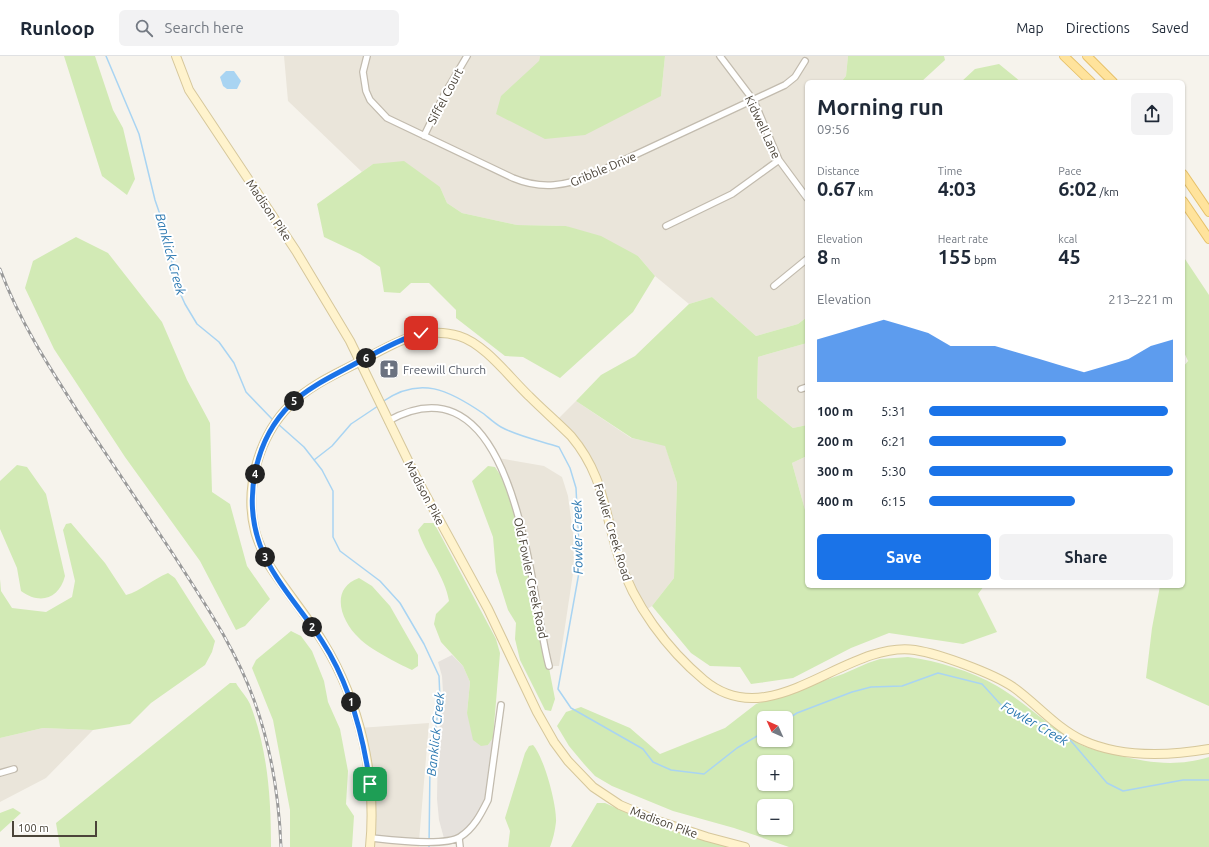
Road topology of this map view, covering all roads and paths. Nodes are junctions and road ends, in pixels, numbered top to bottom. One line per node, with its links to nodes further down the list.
1 (176, 56): 21 (main road, Madison Pike)
2 (367, 56): 11 (street, Gribble Drive)
3 (467, 56): 11 (street, Siffel Court)
4 (720, 56): 10 (street, Kidwell Lane)
5 (1064, 56): 8 (main road)
6 (1087, 56): 9 (main road)
7 (805, 61): 10 (street, Gribble Drive)
8 (1089, 80)
9 (1111, 80)
10 (754, 101): 11 (street, Gribble Drive); 12 (street, Kidwell Lane)
11 (424, 136)
12 (779, 160): 14 (street, Kidwell Lane); 17 (street)
13 (1185, 177): 16 (main road)
14 (805, 195)
15 (1185, 204): 18 (main road)
16 (1209, 212)
17 (666, 226)
18 (1209, 239)
19 (805, 261): 20 (street)
20 (774, 286)
21 (360, 361): 22 (main road, Madison Pike); 25 (main road, Fowler Creek Road); 28 (main road, Fowler Creek Road)
22 (386, 417): 23 (street, Old Fowler Creek Road); 32 (main road, Madison Pike)
23 (548, 666)
24 (501, 705): 29 (street)
25 (1209, 749)
26 (14, 769): 27 (street)
27 (0, 773)
28 (371, 838): 29 (street); 30 (main road, Fowler Creek Road)
29 (459, 838): 31 (street)
30 (370, 847)
31 (460, 847)
32 (745, 847)

